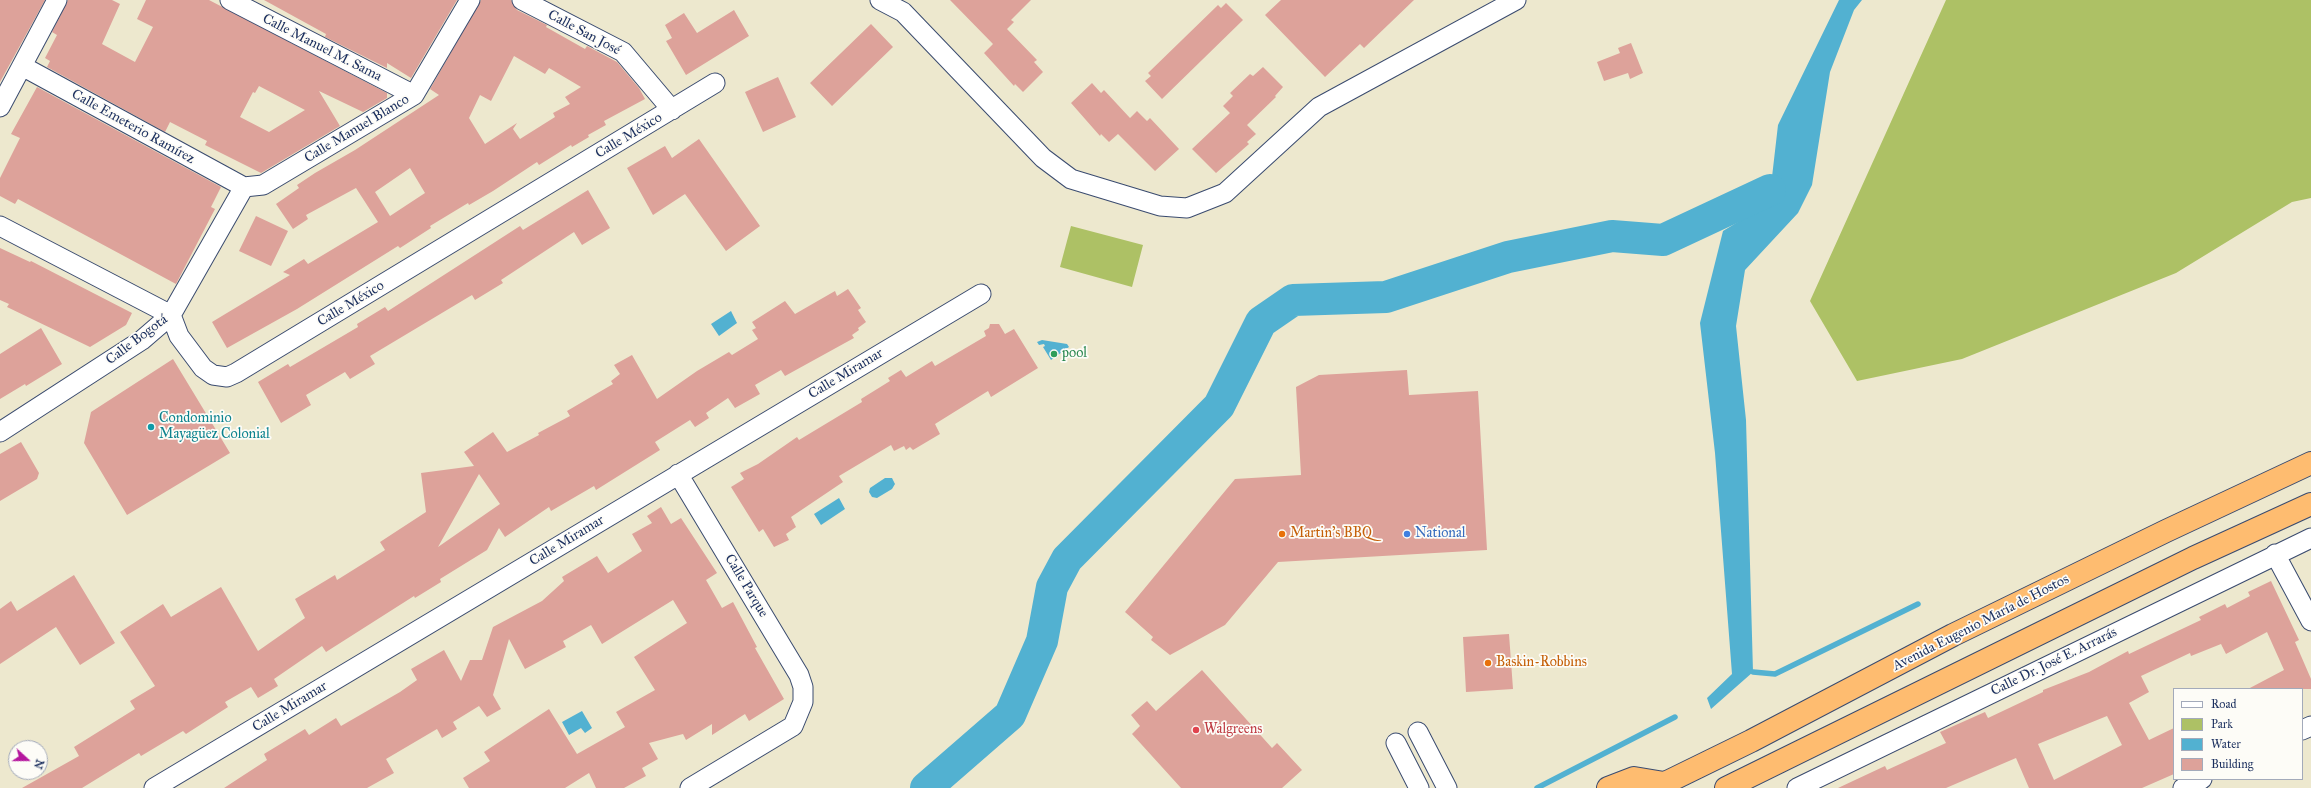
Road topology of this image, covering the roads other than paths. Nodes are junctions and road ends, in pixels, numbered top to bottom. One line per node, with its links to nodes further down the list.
1 (56, 0): 7 (street)
2 (230, 0): 9 (street, Calle Manuel M. Sama)
3 (470, 0): 9 (street, Calle Manuel Blanco)
4 (522, 0): 11 (street, Calle San José)
5 (880, 0): 6 (street)
6 (1516, 0)
7 (22, 66): 10 (street); 12 (street, Calle Emeterio Ramírez)
8 (715, 83): 11 (street, Calle México)
9 (414, 95): 12 (street, Calle Manuel Blanco)
10 (0, 107)
11 (672, 110): 15 (street, Calle México)
12 (244, 188): 15 (street, Calle Bogotá)
13 (0, 226): 15 (street)
14 (981, 294): 18 (street, Calle Miramar)
15 (171, 315): 16 (street, Calle Bogotá)
16 (0, 432)
17 (2311, 463): 27 (highway, Avenida Eugenio María de Hostos)
18 (678, 474): 26 (street, Calle Miramar); 28 (street, Calle Parque)
19 (2311, 504): 32 (highway)
20 (2311, 538): 21 (street, Calle Dr. José E. Arrarás)
21 (2275, 554): 22 (street); 33 (street, Calle Dr. José E. Arrarás)
22 (2311, 621)
23 (1418, 732): 30 (street)
24 (1396, 743): 29 (street)
25 (2200, 780): 34 (street)
26 (164, 786)
27 (1660, 786): 31 (highway)
28 (690, 788)
29 (1419, 788)
30 (1447, 788)
31 (1608, 788)
32 (1726, 788)
33 (1797, 788)
34 (2183, 788)

